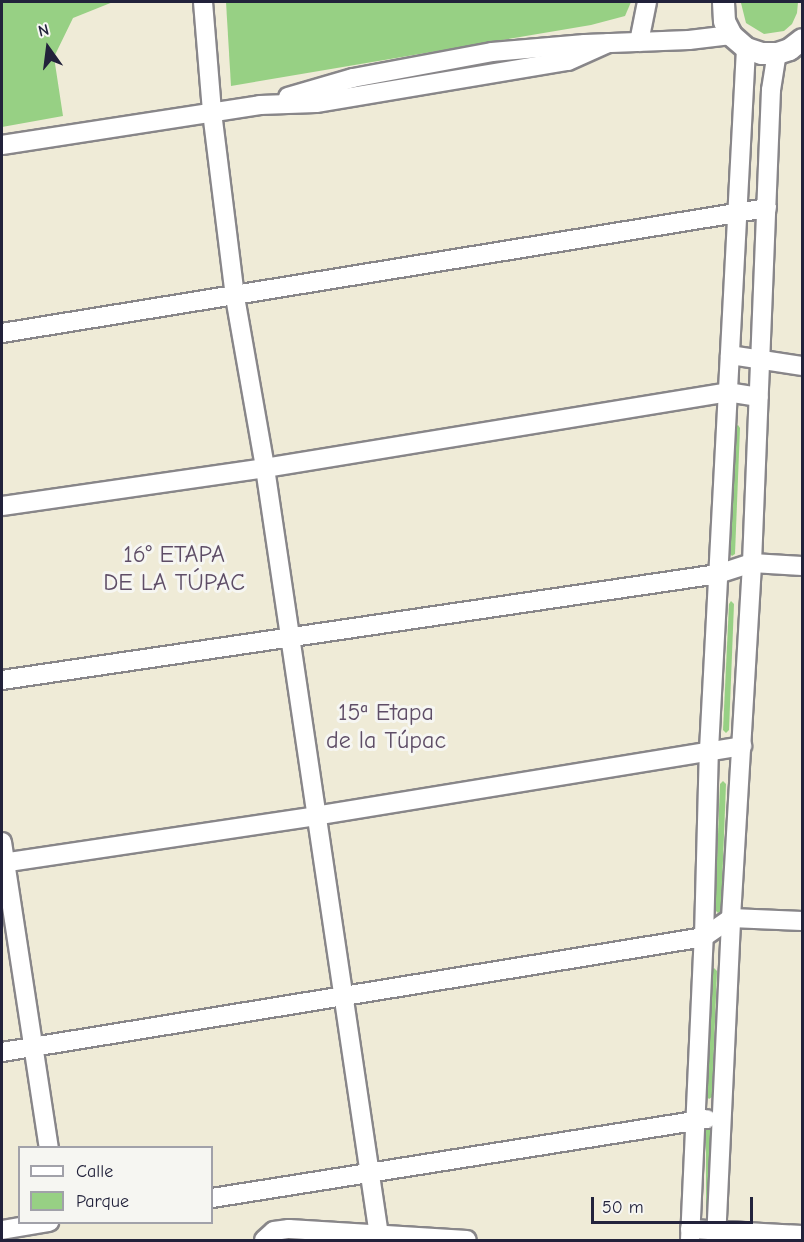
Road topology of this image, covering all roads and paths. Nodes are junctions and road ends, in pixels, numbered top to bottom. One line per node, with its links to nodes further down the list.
1 (203, 2): 8 (street)
2 (647, 2): 6 (street)
3 (723, 2): 5 (street)
4 (802, 39): 7 (street)
5 (739, 41): 6 (street); 7 (street); 11 (street)
6 (639, 42): 8 (street)
7 (777, 53): 10 (street)
8 (212, 112): 9 (street); 12 (street)
9 (2, 145)
10 (767, 208): 11 (street); 15 (street)
11 (738, 213): 12 (street); 14 (street)
12 (235, 297): 13 (street); 19 (street)
13 (2, 333)
14 (730, 355): 15 (street); 17 (street)
15 (761, 360): 16 (street); 18 (street)
16 (802, 366)
17 (727, 392): 18 (street); 19 (street); 23 (street)
18 (759, 397): 21 (street)
19 (265, 468): 20 (street); 24 (street)
20 (2, 507)
21 (752, 563): 22 (street); 23 (street); 26 (street)
22 (802, 566)
23 (718, 574): 24 (street); 27 (street)
24 (290, 637): 25 (street); 28 (street)
25 (2, 680)
26 (742, 746): 27 (street); 31 (street)
27 (709, 750): 28 (street); 33 (street)
28 (315, 816): 30 (street); 34 (street)
29 (2, 842): 30 (street)
30 (3, 863): 35 (street)
31 (730, 918): 32 (street); 33 (street); 37 (street)
32 (802, 921)
33 (704, 938): 34 (street); 38 (street)
34 (344, 997): 35 (street); 40 (street)
35 (34, 1048): 36 (street); 39 (street)
36 (2, 1052)
37 (721, 1116): 38 (street); 47 (street)
38 (696, 1122): 40 (street); 45 (street)
39 (49, 1146)
40 (368, 1174): 41 (street); 44 (street)
41 (213, 1198)
42 (37, 1224): 43 (street)
43 (2, 1230)
44 (379, 1235): 48 (street); 49 (street)
45 (690, 1235): 47 (street)
46 (802, 1235): 47 (street)
47 (717, 1236)
48 (264, 1240)
49 (467, 1240)

